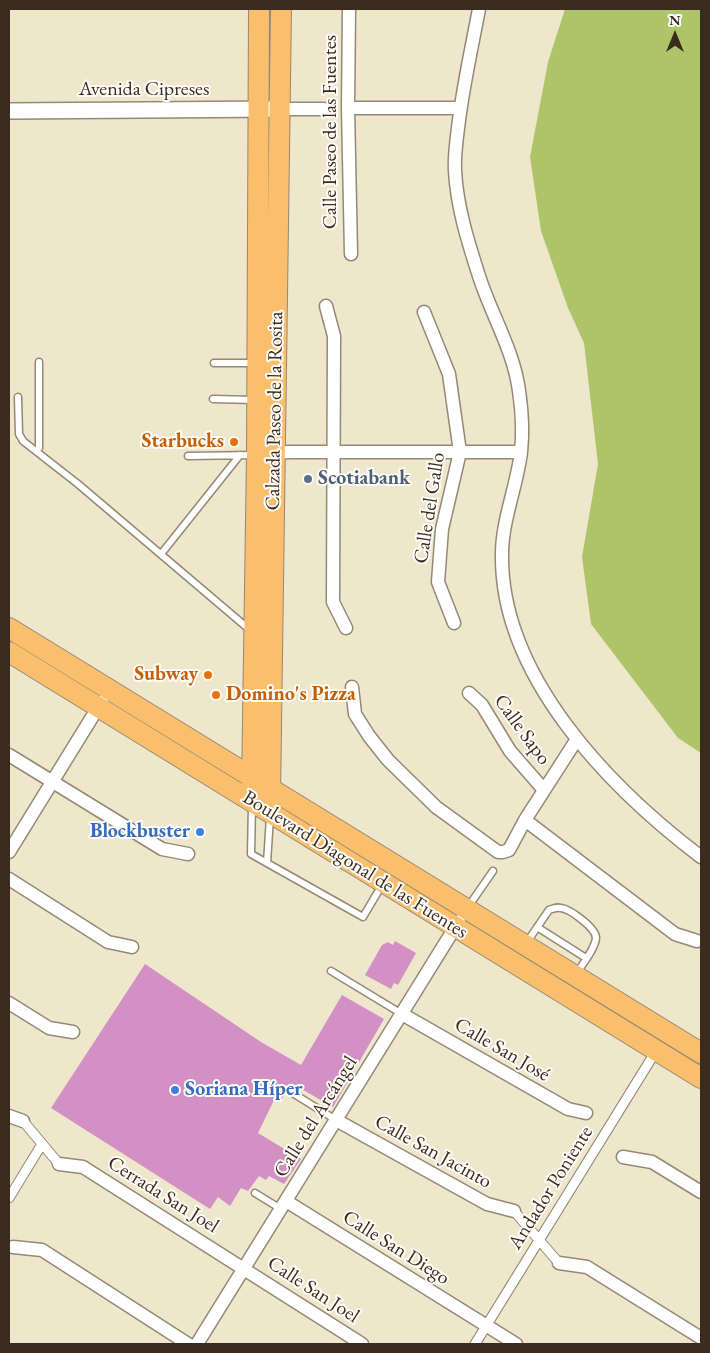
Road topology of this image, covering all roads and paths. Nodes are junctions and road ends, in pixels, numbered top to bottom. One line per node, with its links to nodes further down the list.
1 (259, 9): 7 (main road, Calzada Paseo de la Rosita)
2 (281, 9): 8 (main road, Calzada Paseo de la Rosita)
3 (350, 9): 5 (street, Calle Paseo de las Fuentes)
4 (479, 9): 6 (street)
5 (348, 108): 6 (street); 11 (street, Calle Paseo de las Fuentes)
6 (460, 108): 23 (street)
7 (258, 109): 8 (street, Avenida Cipreses); 10 (street, Avenida Cipreses); 16 (main road, Calzada Paseo de la Rosita)
8 (280, 109): 9 (street); 24 (main road, Calzada Paseo de la Rosita)
9 (324, 109)
10 (9, 111)
11 (351, 254)
12 (326, 306): 21 (street)
13 (424, 312): 22 (street, Calle del Gallo)
14 (39, 362): 20 (lane)
15 (214, 363): 16 (lane)
16 (257, 363): 19 (main road, Calzada Paseo de la Rosita)
17 (18, 397): 26 (lane)
18 (212, 399): 19 (lane)
19 (257, 400): 24 (main road, Calzada Paseo de la Rosita)
20 (39, 448)
21 (334, 452): 22 (street); 24 (street); 29 (street)
22 (460, 452): 23 (street); 27 (street, Calle del Gallo)
23 (521, 452): 36 (street)
24 (257, 454): 25 (lane); 26 (lane); 30 (main road, Calzada Paseo de la Rosita); 40 (main road, Calzada Paseo de la Rosita)
25 (188, 456)
26 (161, 554): 30 (lane)
27 (454, 623)
28 (9, 628): 33 (main road, Boulevard Diagonal de las Fuentes)
29 (346, 628)
30 (254, 633): 38 (main road, Calzada Paseo de la Rosita)
31 (9, 652): 35 (main road, Boulevard Diagonal de las Fuentes)
32 (352, 687): 44 (street)
33 (109, 690): 35 (street); 38 (main road, Boulevard Diagonal de las Fuentes)
34 (468, 693): 41 (street, Calle Sapo)
35 (98, 707): 39 (street); 42 (main road, Boulevard Diagonal de las Fuentes)
36 (577, 739): 41 (street); 47 (street)
37 (9, 755): 39 (street)
38 (252, 777): 40 (main road, Boulevard Diagonal de las Fuentes); 42 (main road, Calzada Paseo de la Rosita)
39 (52, 782): 45 (street); 46 (street)
40 (270, 788): 43 (main road, Calzada Paseo de la Rosita); 52 (main road, Boulevard Diagonal de las Fuentes)
41 (544, 790): 44 (street)
42 (252, 801): 43 (main road, Boulevard Diagonal de las Fuentes); 48 (lane)
43 (270, 812): 48 (lane); 51 (main road, Boulevard Diagonal de las Fuentes)
44 (525, 820): 55 (street)
45 (9, 852)
46 (188, 854)
47 (701, 857)
48 (267, 863): 51 (lane)
49 (493, 871): 52 (lane)
50 (9, 879): 57 (street)
51 (384, 882): 53 (main road, Boulevard Diagonal de las Fuentes)
52 (467, 909): 53 (street, Calle del Arcángel); 56 (main road, Boulevard Diagonal de las Fuentes)
53 (455, 926): 62 (street, Calle del Arcángel); 64 (main road, Boulevard Diagonal de las Fuentes)
54 (537, 927): 56 (lane); 58 (lane); 58 (lane)
55 (697, 941)
56 (524, 945): 60 (main road, Boulevard Diagonal de las Fuentes)
57 (132, 947)
58 (586, 958): 60 (lane)
59 (331, 971): 62 (lane)
60 (576, 976): 65 (main road, Boulevard Diagonal de las Fuentes)
61 (9, 1003): 63 (street)
62 (402, 1014): 68 (street, Calle San José); 71 (street, Calle del Arcángel)
63 (73, 1032)
64 (656, 1051): 66 (main road, Boulevard Diagonal de las Fuentes); 80 (street, Andador Poniente)
65 (701, 1053)
66 (701, 1078)
67 (291, 1092): 71 (lane)
68 (586, 1113)
69 (9, 1116): 70 (street)
70 (23, 1120): 72 (street)
71 (336, 1120): 78 (street, Calle del Arcángel); 79 (street, Calle San Jacinto)
72 (42, 1144): 74 (street); 77 (street)
73 (623, 1157): 75 (street)
74 (59, 1164): 83 (street, Cerrada San Joel)
75 (701, 1192)
76 (255, 1193): 78 (lane)
77 (9, 1198)
78 (283, 1205): 83 (street, Calle del Arcángel); 84 (street, Calle San Diego)
79 (514, 1210): 80 (street)
80 (540, 1240): 82 (street); 84 (street, Andador Poniente)
81 (11, 1245): 86 (street)
82 (559, 1263): 85 (street)
83 (244, 1268): 87 (street, Calle del Arcángel); 88 (street, Calle San Joel)
84 (487, 1326): 89 (street, Andador Poniente); 90 (street, Calle San Diego)
85 (701, 1338)
86 (188, 1344)
87 (197, 1344)
88 (362, 1344)
89 (475, 1344)
90 (516, 1344)

